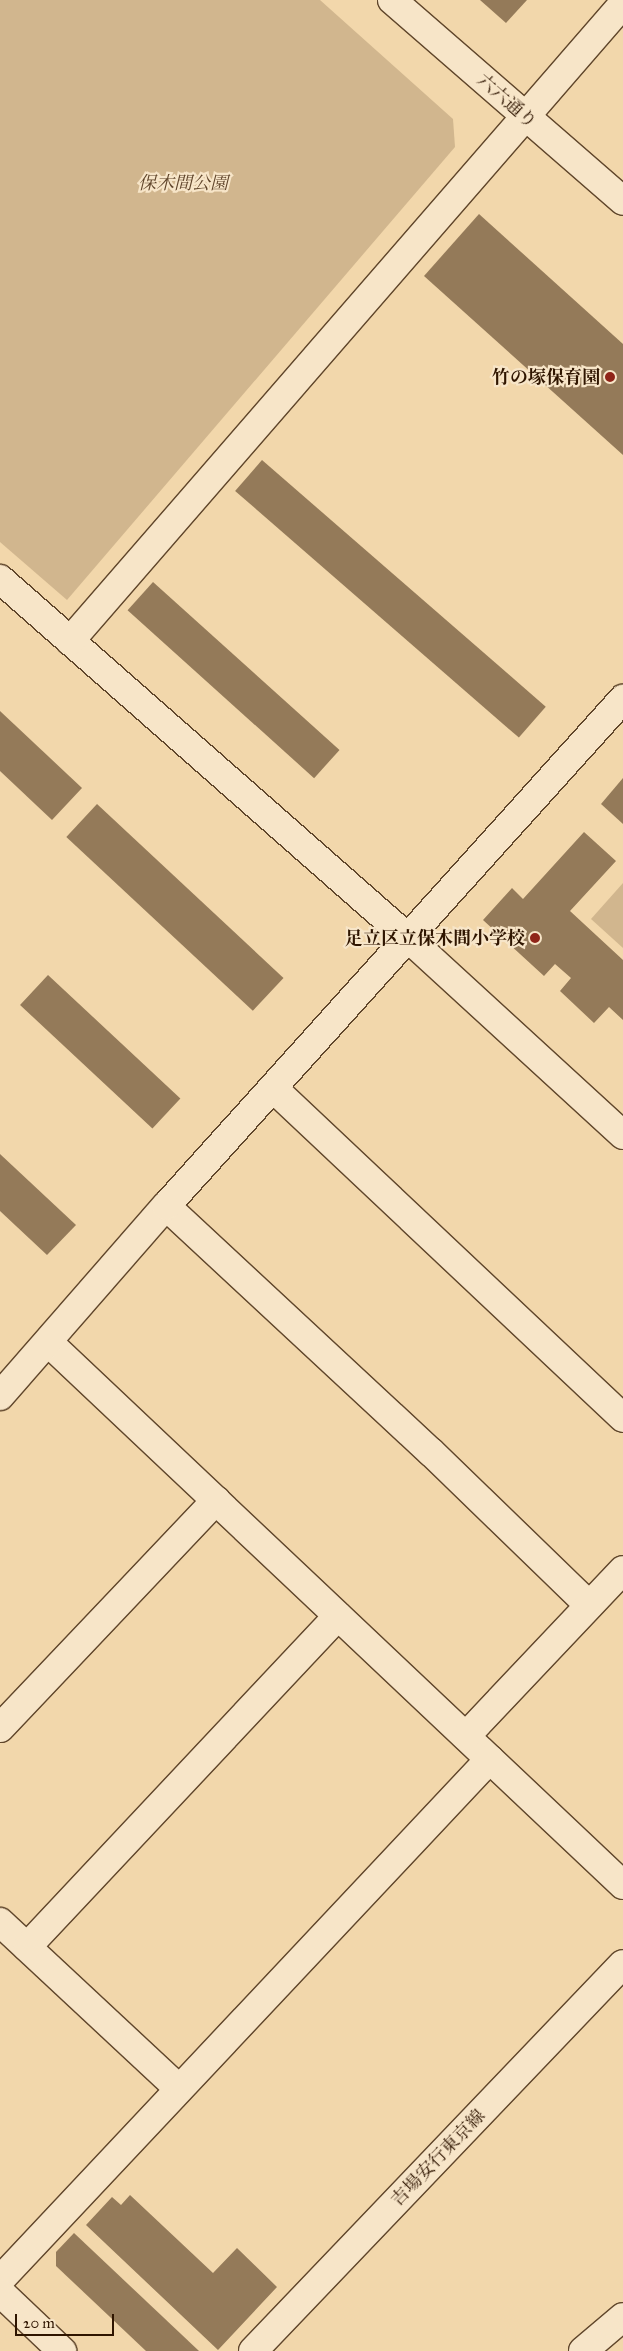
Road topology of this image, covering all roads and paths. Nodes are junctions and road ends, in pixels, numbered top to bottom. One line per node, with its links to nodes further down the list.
1 (392, 0): 3 (street, 六六通り)
2 (623, 4): 3 (street)
3 (525, 116): 4 (street, 六六通り); 6 (street)
4 (623, 201)
5 (0, 579): 6 (street)
6 (70, 640): 8 (street)
7 (623, 699): 8 (street)
8 (407, 937): 9 (street); 10 (street)
9 (273, 1088): 11 (street); 14 (street)
10 (623, 1135)
11 (166, 1206): 12 (street); 17 (street)
12 (48, 1342): 13 (street); 15 (street)
13 (0, 1396)
14 (623, 1418)
15 (216, 1500): 18 (street); 19 (street)
16 (623, 1570): 17 (street)
17 (589, 1605): 20 (street)
18 (338, 1616): 20 (street); 24 (street)
19 (0, 1728)
20 (466, 1736): 21 (street)
21 (490, 1760): 22 (street); 26 (street)
22 (623, 1886)
23 (0, 1922): 24 (street)
24 (27, 1947): 26 (street)
25 (623, 1964): 31 (street, 吉場安行東京線)
26 (178, 2088): 27 (street)
27 (0, 2280)
28 (0, 2292): 30 (street)
29 (623, 2317): 32 (street)
30 (62, 2351)
31 (253, 2351)
32 (583, 2351)

